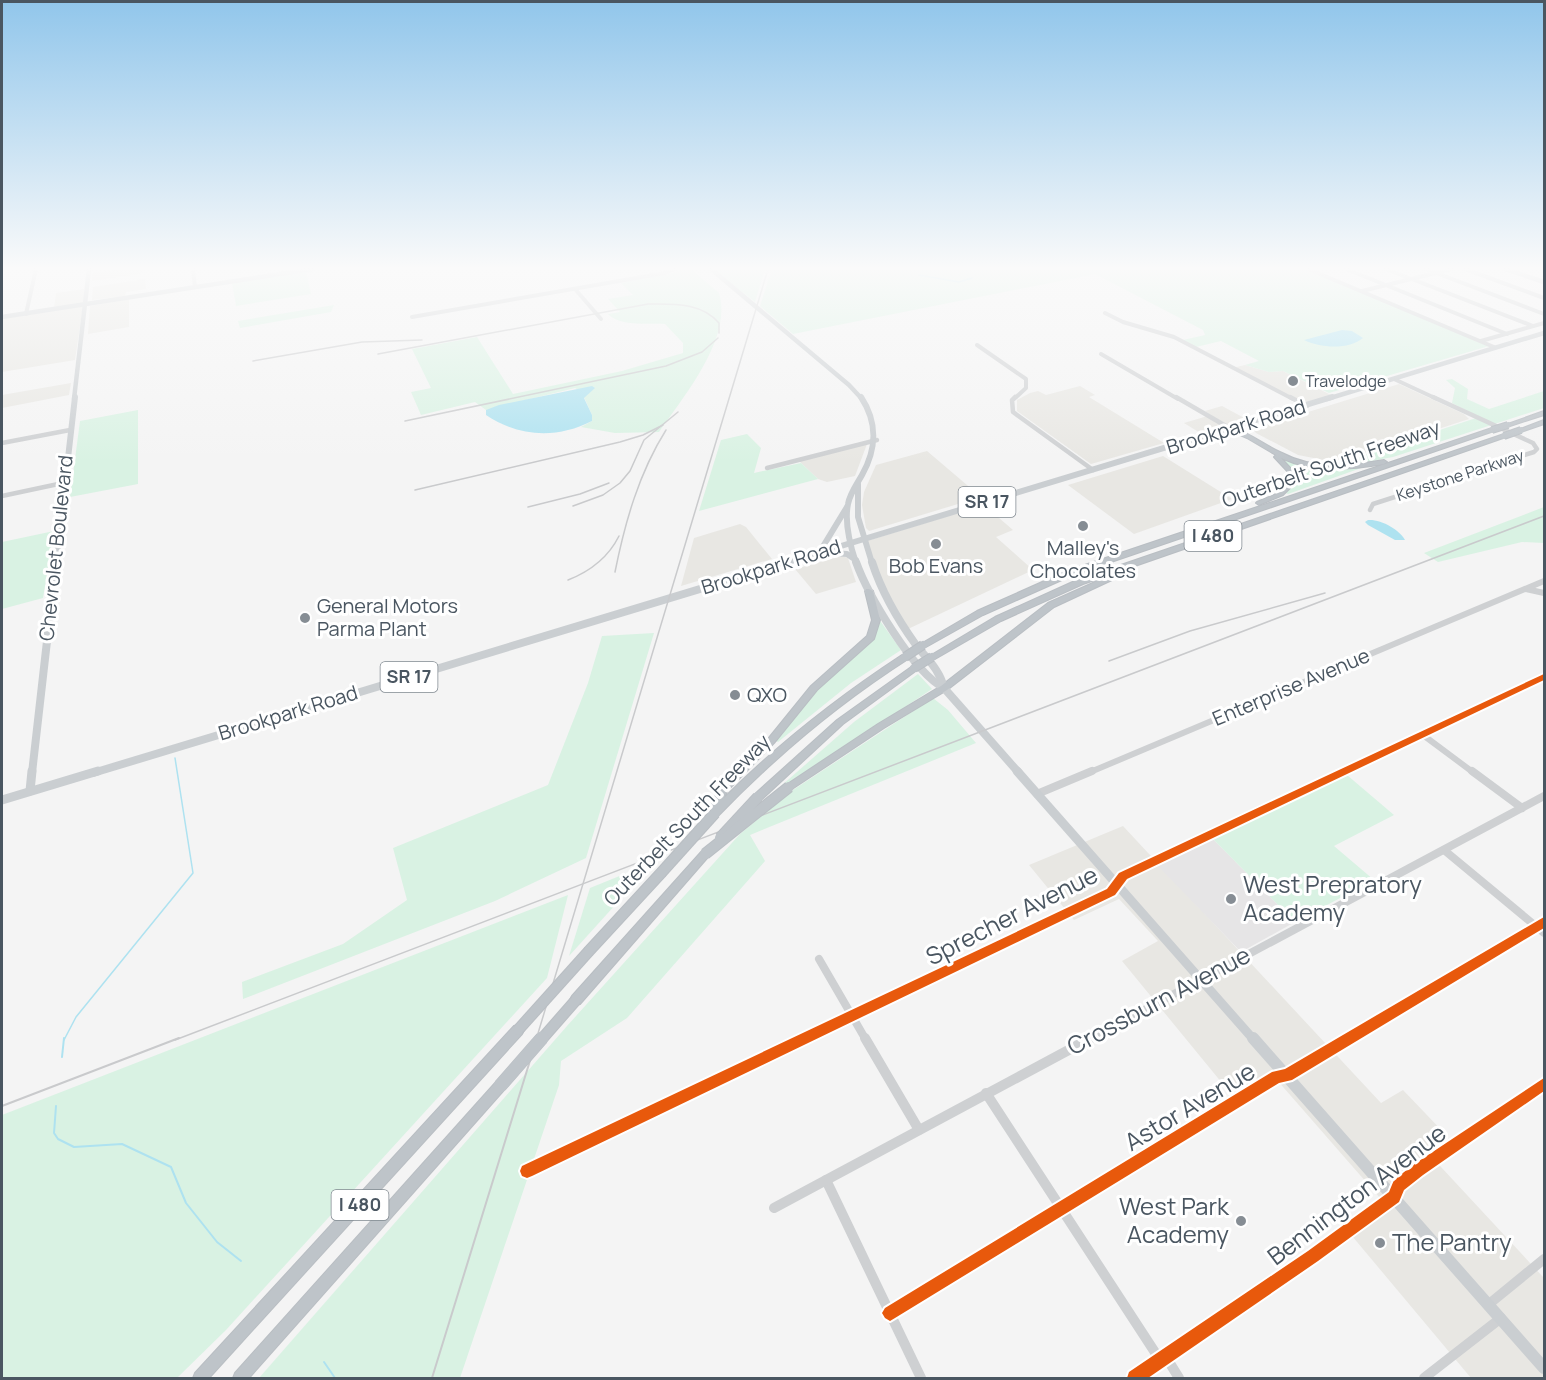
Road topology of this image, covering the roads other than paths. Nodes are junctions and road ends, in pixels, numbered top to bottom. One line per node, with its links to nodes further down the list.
1 (81, 333): 16 (main road, Chevrolet Boulevard)
2 (787, 333): 17 (main road)
3 (1162, 333): 12 (street)
4 (1461, 333): 7 (street)
5 (1538, 333): 9 (main road, Brookpark Road / SR 17)
6 (1507, 334): 7 (street)
7 (1481, 342): 9 (street)
8 (977, 345): 21 (street)
9 (1494, 347): 11 (main road, Brookpark Road / SR 17)
10 (1101, 354): 15 (street)
11 (1394, 379): 12 (main road, Brookpark Road / SR 17); 26 (street, Keystone Parkway)
12 (1307, 406): 15 (main road, Brookpark Road / SR 17)
13 (1545, 412): 19 (highway, Outerbelt South Freeway / I 480, bridge)
14 (1545, 423): 32 (highway, Outerbelt South Freeway / I 480, bridge)
15 (1231, 429): 19 (highway); 21 (main road, Brookpark Road / SR 17); 29 (highway)
16 (69, 430): 18 (street); 22 (main road, Chevrolet Boulevard)
17 (877, 440): 20 (street); 23 (main road)
18 (2, 443)
19 (1399, 461): 29 (highway, Outerbelt South Freeway / I 480)
20 (766, 468)
21 (1093, 470): 30 (main road, Brookpark Road / SR 17)
22 (63, 483): 24 (street); 47 (main road, Chevrolet Boulevard)
23 (858, 484): 25 (main road); 27 (main road)
24 (2, 496)
25 (848, 506): 28 (main road); 33 (main road)
26 (1370, 510)
27 (858, 517): 28 (main road); 30 (main road)
28 (847, 518): 30 (main road); 31 (main road)
29 (1228, 519): 42 (highway, Outerbelt South Freeway / I 480)
30 (864, 539): 31 (main road, Brookpark Road / SR 17); 36 (main road)
31 (851, 543): 33 (main road, Brookpark Road / SR 17); 34 (main road)
32 (1183, 546): 45 (highway); 54 (highway, Outerbelt South Freeway / I 480, bridge)
33 (819, 553): 34 (main road); 47 (main road, Brookpark Road / SR 17)
34 (856, 560): 35 (main road)
35 (862, 576): 36 (main road); 40 (main road)
36 (876, 576): 39 (main road)
37 (1545, 581): 38 (street, Enterprise Avenue)
38 (1525, 589): 41 (street); 48 (street, Enterprise Avenue)
39 (882, 590): 40 (main road); 45 (main road)
40 (869, 591): 45 (main road); 52 (highway)
41 (1545, 593)
42 (923, 645): 43 (highway, Outerbelt South Freeway / I 480, bridge)
43 (905, 657): 52 (highway, Outerbelt South Freeway / I 480)
44 (1545, 677): 46 (street, Sprecher Avenue)
45 (944, 688): 48 (main road); 54 (highway, bridge)
46 (1423, 735): 51 (street); 55 (street, Sprecher Avenue)
47 (30, 791): 50 (main road, Brookpark Road / SR 17)
48 (1037, 794): 55 (main road)
49 (1545, 796): 51 (street, Crossburn Avenue)
50 (2, 800)
51 (1522, 808): 53 (street, Crossburn Avenue)
52 (715, 813): 76 (highway, Outerbelt South Freeway / I 480, bridge)
53 (1444, 850): 56 (street); 59 (street, Crossburn Avenue)
54 (704, 855): 77 (highway, Outerbelt South Freeway / I 480, bridge)
55 (1117, 883): 59 (main road); 60 (street, Sprecher Avenue)
56 (1540, 924): 57 (street); 61 (street, Astor Avenue)
57 (1545, 933)
58 (819, 959): 60 (street)
59 (1201, 979): 61 (main road); 63 (street, Crossburn Avenue)
60 (851, 1017): 64 (street); 65 (street, Sprecher Avenue)
61 (1287, 1076): 67 (main road); 69 (street, Astor Avenue)
62 (1545, 1084): 67 (street, Bennington Avenue)
63 (987, 1093): 64 (street, Crossburn Avenue); 69 (street)
64 (919, 1130): 66 (street, Crossburn Avenue)
65 (527, 1171)
66 (826, 1180): 68 (street, Crossburn Avenue); 72 (street)
67 (1394, 1197): 71 (main road); 74 (street, Bennington Avenue)
68 (774, 1208)
69 (1061, 1208): 72 (street, Astor Avenue); 74 (street)
70 (1545, 1259): 71 (street)
71 (1488, 1304): 73 (main road)
72 (890, 1313): 78 (street)
73 (1501, 1318): 75 (main road); 81 (street)
74 (1163, 1358): 79 (street, Bennington Avenue); 80 (street)
75 (1545, 1368)
76 (200, 1378)
77 (240, 1378)
78 (921, 1378)
79 (1135, 1378)
80 (1179, 1378)
81 (1424, 1378)

